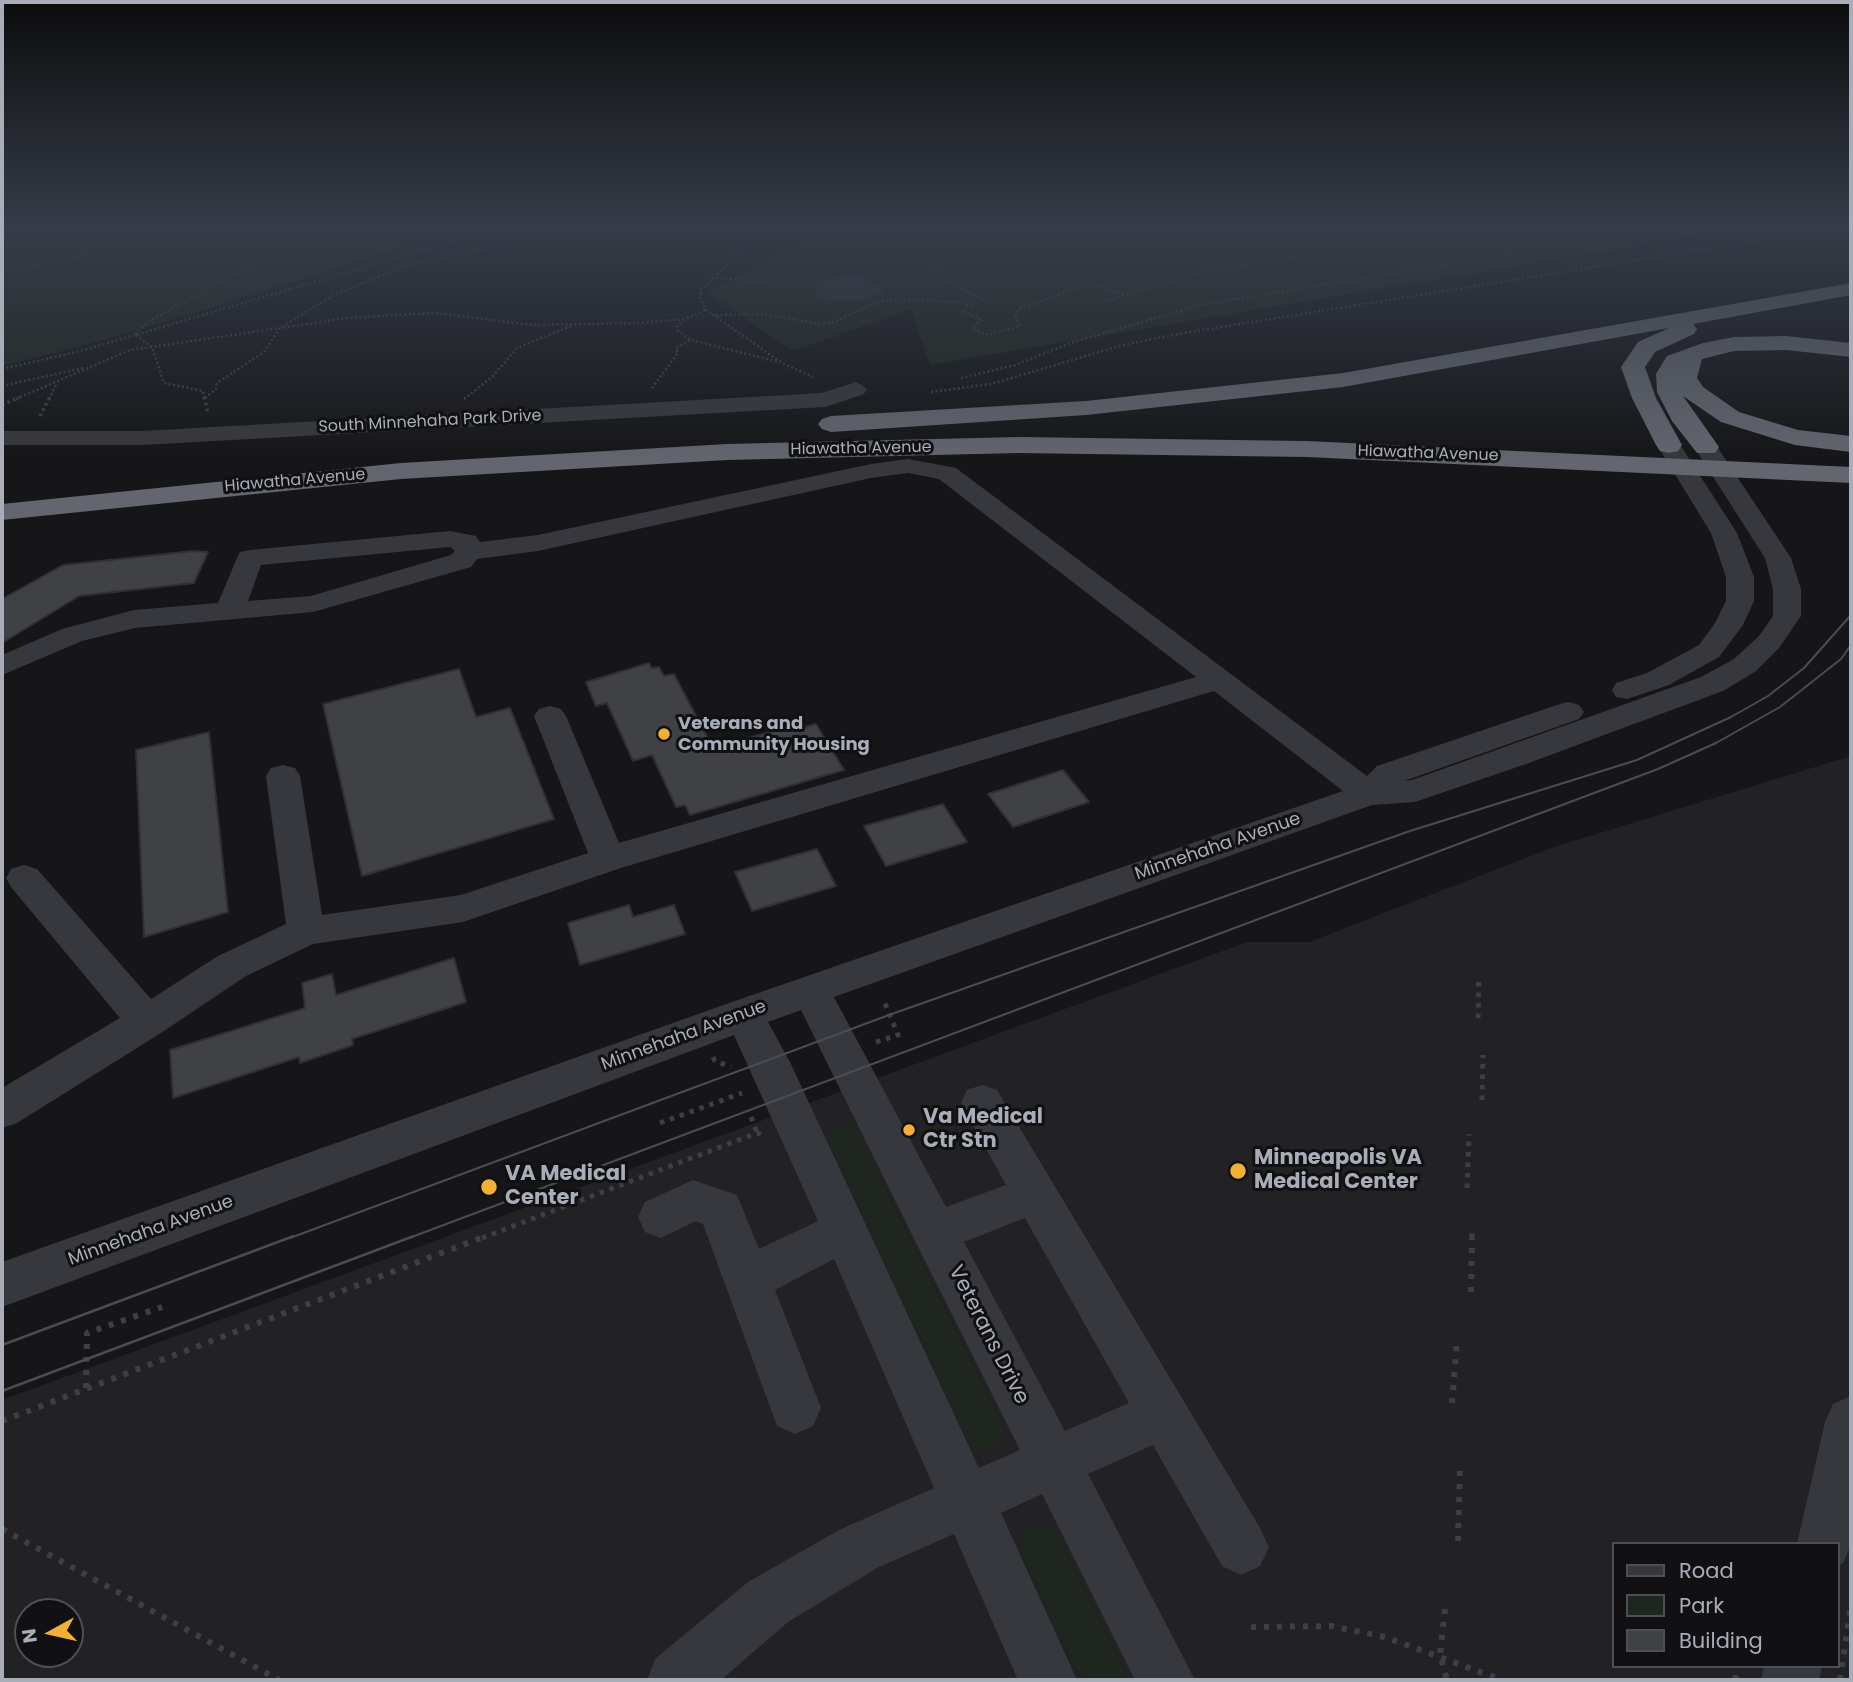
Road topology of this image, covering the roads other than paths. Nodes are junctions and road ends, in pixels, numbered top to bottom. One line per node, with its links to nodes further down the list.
1 (1748, 307): 6 (highway)
2 (1775, 307): 13 (highway)
3 (1851, 350): 4 (highway)
4 (1696, 353): 10 (highway); 11 (highway)
5 (856, 389): 9 (street, South Minnehaha Park Drive)
6 (813, 425)
7 (785, 427): 8 (highway)
8 (645, 436): 13 (highway, Hiawatha Avenue); 16 (highway, Hiawatha Avenue)
9 (2, 438)
10 (1851, 444)
11 (1706, 447): 12 (highway); 13 (highway, Hiawatha Avenue); 14 (street, Minnehaha Avenue)
12 (1851, 453)
13 (1676, 456): 14 (highway, Hiawatha Avenue); 17 (highway, Hiawatha Avenue); 24 (street, Minnehaha Avenue)
14 (1722, 470): 15 (highway); 24 (street, Minnehaha Avenue)
15 (1851, 475)
16 (2, 490)
17 (2, 512)
18 (469, 552): 19 (street); 19 (street); 21 (street)
19 (230, 610): 20 (street)
20 (2, 666)
21 (1219, 680): 24 (street); 25 (street)
22 (550, 716): 25 (street)
23 (283, 776): 27 (street)
24 (1369, 794): 28 (street, Minnehaha Avenue)
25 (608, 859): 27 (street)
26 (24, 877): 30 (street)
27 (306, 931): 30 (street)
28 (811, 990): 29 (street, Minnehaha Avenue); 36 (street, Veterans Drive)
29 (743, 1014): 35 (street); 38 (street, Minnehaha Avenue)
30 (147, 1022): 32 (street)
31 (982, 1103): 33 (street)
32 (2, 1110)
33 (1033, 1195): 36 (street); 40 (street)
34 (661, 1217): 37 (street)
35 (845, 1230): 37 (street); 43 (street)
36 (934, 1232): 42 (street, Veterans Drive)
37 (748, 1279): 39 (street)
38 (2, 1285)
39 (795, 1408)
40 (1163, 1414): 42 (street); 45 (street)
41 (1851, 1422): 44 (street)
42 (1053, 1463): 43 (street); 50 (street, Veterans Drive)
43 (968, 1502): 48 (street); 49 (street)
44 (1836, 1513)
45 (1241, 1547)
46 (1786, 1668): 47 (street)
47 (1754, 1677)
48 (676, 1680)
49 (1048, 1680)
50 (1166, 1680)

